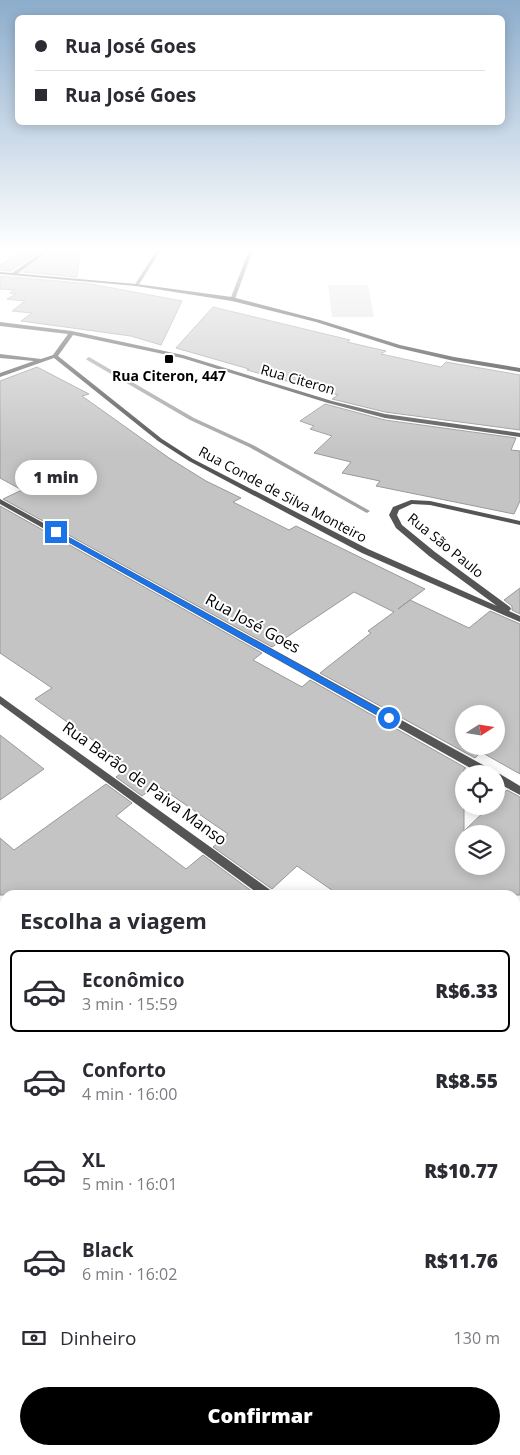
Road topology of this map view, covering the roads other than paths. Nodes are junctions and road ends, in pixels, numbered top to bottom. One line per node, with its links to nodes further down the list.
1 (306, 318): 7 (street)
2 (0, 324): 3 (street, Rua Citeron)
3 (72, 333): 5 (street); 9 (street, Rua Citeron)
4 (0, 356): 6 (street)
5 (55, 356): 6 (street); 12 (street, Rua Conde de Silva Monteiro)
6 (43, 360): 8 (street)
7 (520, 370)
8 (0, 376)
9 (520, 435)
10 (0, 501): 14 (street, Rua José Goes)
11 (520, 522): 12 (street, Rua São Paulo)
12 (520, 619)
13 (0, 699): 17 (street, Rua Barão de Paiva Manso)
14 (474, 765)
15 (505, 782): 16 (street)
16 (520, 791)
17 (262, 890)

